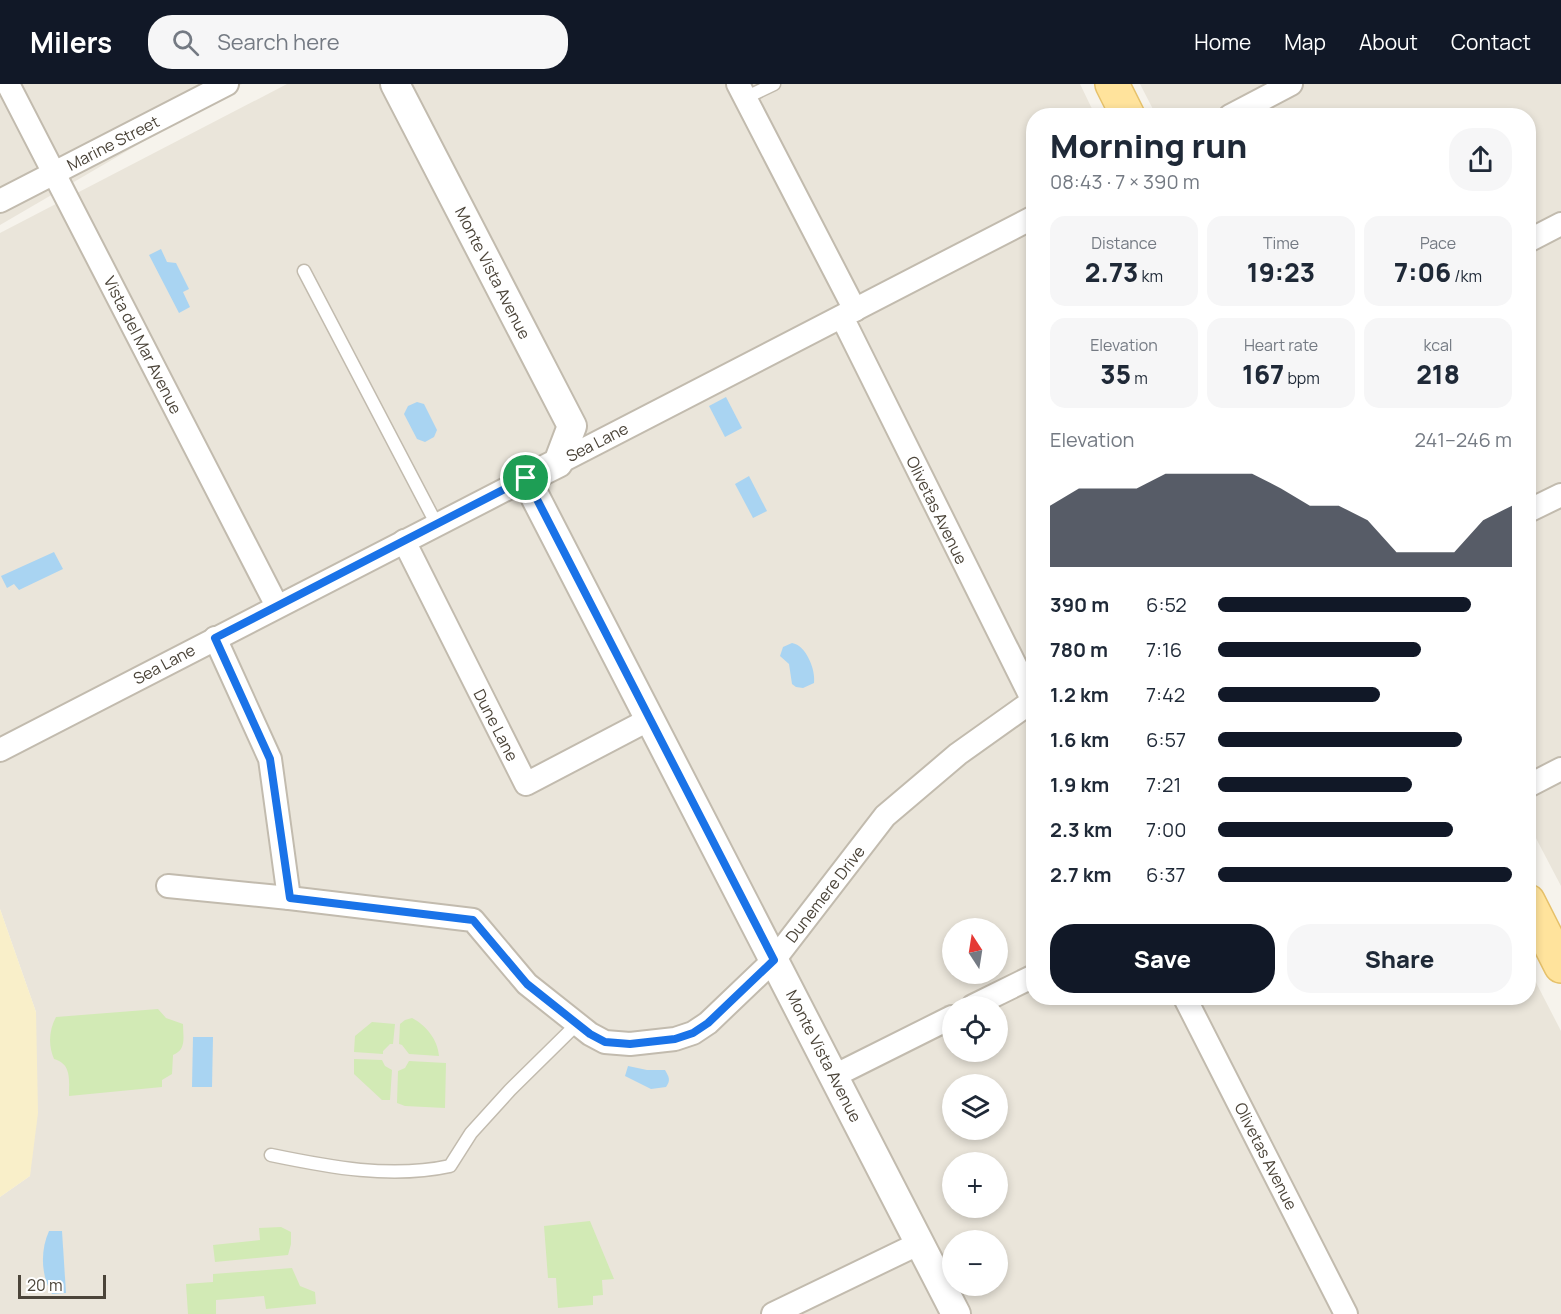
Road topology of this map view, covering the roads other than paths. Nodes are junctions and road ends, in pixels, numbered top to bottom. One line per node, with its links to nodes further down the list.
1 (8, 84): 10 (street, Vista del Mar Avenue)
2 (226, 84): 10 (street, Marine Street)
3 (395, 84): 17 (street, Monte Vista Avenue)
4 (774, 84): 7 (lane)
5 (1112, 84): 8 (main road)
6 (1291, 84): 9 (street)
7 (741, 91): 16 (street, Olivetas Avenue)
8 (1124, 108)
9 (1245, 108)
10 (55, 173): 11 (street, Marine Street); 23 (street, Vista del Mar Avenue)
11 (0, 201)
12 (1026, 221): 16 (street, Sea Lane)
13 (1561, 224): 14 (street)
14 (1536, 237)
15 (304, 272): 21 (lane)
16 (848, 313): 17 (street, Sea Lane); 25 (street, Olivetas Avenue)
17 (558, 463): 18 (street, Sea Lane)
18 (526, 478): 21 (street, Sea Lane); 27 (street, Monte Vista Avenue)
19 (1561, 495): 20 (street)
20 (1536, 507)
21 (436, 525): 22 (street, Sea Lane)
22 (404, 541): 23 (street, Sea Lane); 27 (street, Dune Lane)
23 (277, 606): 24 (street, Sea Lane)
24 (215, 638): 28 (street, Sea Lane); 32 (street)
25 (1026, 686)
26 (1026, 706): 34 (street, Dunemere Drive)
27 (650, 719): 34 (street, Monte Vista Avenue)
28 (0, 750)
29 (1561, 769): 30 (street)
30 (1536, 782)
31 (168, 886): 32 (street, Dunemere Drive)
32 (290, 898): 40 (street, Dunemere Drive)
33 (1536, 918): 35 (main road)
34 (774, 960): 40 (street, Dunemere Drive); 41 (street, Monte Vista Avenue)
35 (1561, 966)
36 (1026, 980): 37 (street)
37 (993, 996)
38 (1189, 1005): 46 (street, Olivetas Avenue)
39 (942, 1022): 41 (street)
40 (577, 1024): 42 (lane)
41 (834, 1076): 43 (street, Monte Vista Avenue)
42 (271, 1155)
43 (920, 1243): 44 (street); 45 (street, Monte Vista Avenue)
44 (773, 1314)
45 (956, 1314)
46 (1346, 1314)

